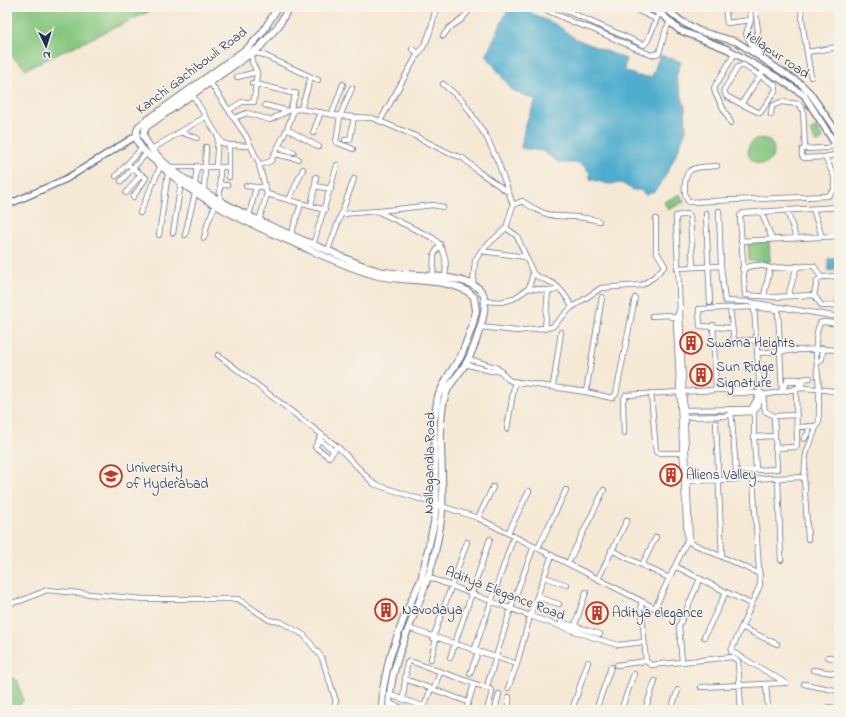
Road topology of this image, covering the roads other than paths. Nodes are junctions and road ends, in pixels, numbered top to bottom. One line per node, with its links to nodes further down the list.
1 (278, 7): 35 (main road, Kanchi Gachibowli Road)
2 (289, 7): 25 (main road, Kanchi Gachibowli Road)
3 (436, 7): 26 (street)
4 (472, 7): 20 (street)
5 (547, 7): 19 (street)
6 (558, 7): 17 (street)
7 (631, 7): 17 (street)
8 (648, 7): 15 (street)
9 (664, 7): 16 (street, tellapur road)
10 (675, 7): 16 (street)
11 (725, 7): 18 (street)
12 (750, 7): 18 (street)
13 (755, 7): 28 (street)
14 (801, 7): 24 (street)
15 (659, 13): 17 (street); 19 (street)
16 (673, 14): 23 (street, tellapur road)
17 (656, 20)
18 (751, 20): 23 (street)
19 (670, 22): 27 (street)
20 (443, 36)
21 (839, 48): 24 (street)
22 (412, 49): 26 (street)
23 (755, 52): 28 (street, tellapur road)
24 (808, 52): 34 (street)
25 (252, 53): 30 (street); 33 (street); 35 (main road, Kanchi Gachibowli Road)
26 (419, 53): 54 (street)
27 (735, 53): 29 (street); 55 (street)
28 (761, 56): 60 (street, tellapur road)
29 (764, 70): 32 (street); 72 (street)
30 (257, 72): 31 (street); 37 (street)
31 (237, 76)
32 (760, 76): 42 (street); 42 (street); 42 (street)
33 (311, 77): 36 (street); 44 (street)
34 (811, 77)
35 (208, 80): 41 (main road, Kanchi Gachibowli Road); 45 (street); 61 (main road, Kanchi Gachibowli Road)
36 (318, 80)
37 (254, 83): 45 (street); 46 (street)
38 (343, 84): 48 (street)
39 (443, 84): 108 (street)
40 (352, 88): 50 (street)
41 (192, 94): 51 (street); 58 (main road, Kanchi Gachibowli Road)
42 (741, 104)
43 (265, 105): 46 (street)
44 (301, 109): 46 (street); 47 (street)
45 (229, 110): 53 (street)
46 (290, 110): 53 (street); 56 (street)
47 (321, 112): 48 (street); 59 (street)
48 (332, 114): 50 (street)
49 (771, 115): 71 (street)
50 (340, 116): 52 (street); 73 (street)
51 (205, 117): 57 (street); 62 (street)
52 (354, 117): 54 (street); 64 (street)
53 (234, 118): 66 (street)
54 (380, 121): 108 (street)
55 (731, 123)
56 (287, 129): 68 (street); 70 (street)
57 (180, 132): 63 (street); 74 (street)
58 (143, 133): 74 (main road, Nallagandla Road)
59 (313, 133)
60 (839, 135)
61 (136, 136): 69 (main road, Nallagandla Road); 115 (street)
62 (218, 137): 65 (street); 87 (street)
63 (197, 138)
64 (345, 140)
65 (229, 146): 66 (street); 88 (street)
66 (251, 146): 81 (street)
67 (206, 147): 85 (street)
68 (278, 147): 75 (street); 76 (street)
69 (142, 148): 74 (main road, Nallagandla Road); 80 (street)
70 (319, 148)
71 (805, 148): 72 (street); 78 (street)
72 (838, 148)
73 (353, 149)
74 (149, 151): 83 (main road, Nallagandla Road); 90 (street); 91 (main road, Nallagandla Road)
75 (294, 152)
76 (274, 154): 79 (street); 81 (street)
77 (839, 154): 78 (street)
78 (825, 157): 86 (street)
79 (298, 159)
80 (127, 164): 90 (street); 93 (street)
81 (259, 165): 105 (street)
82 (337, 165): 106 (street)
83 (160, 166): 91 (main road, Nallagandla Road); 128 (street)
84 (197, 166): 85 (street); 91 (street); 99 (street)
85 (206, 166): 87 (street); 107 (street)
86 (717, 166)
87 (218, 167): 88 (street); 100 (street)
88 (229, 167): 94 (street)
89 (303, 168): 114 (street)
90 (133, 169): 92 (street); 97 (street)
91 (169, 170): 98 (main road, Nallagandla Road); 99 (main road, Nallagandla Road); 137 (street)
92 (141, 174): 109 (street); 112 (street)
93 (116, 176)
94 (229, 176)
95 (316, 177): 103 (street)
96 (354, 179): 130 (street)
97 (121, 182)
98 (182, 183): 110 (main road, Nallagandla Road); 136 (street)
99 (195, 185): 107 (main road, Nallagandla Road)
100 (220, 185): 101 (street); 113 (street)
101 (227, 185)
102 (246, 186): 104 (street)
103 (315, 186): 106 (street); 119 (street)
104 (256, 187): 105 (street); 131 (street)
105 (265, 187): 111 (street)
106 (331, 190): 123 (street)
107 (204, 191): 113 (main road, Nallagandla Road)
108 (508, 192): 117 (street)
109 (126, 193)
110 (194, 193): 118 (main road, Nallagandla Road); 138 (street)
111 (267, 194): 114 (street); 133 (street)
112 (132, 197)
113 (220, 200): 131 (main road, Nallagandla Road)
114 (289, 200): 116 (street)
115 (7, 204)
116 (301, 204): 119 (street); 139 (street)
117 (513, 204): 134 (street); 135 (street)
118 (215, 206): 142 (street); 159 (main road, Nallagandla Road)
119 (311, 206): 123 (street)
120 (442, 207): 125 (street)
121 (839, 208): 122 (street)
122 (814, 209): 124 (street); 141 (street)
123 (324, 210): 147 (street)
124 (787, 210): 127 (street); 143 (street)
125 (378, 211): 130 (street); 146 (street)
126 (719, 211): 151 (street)
127 (761, 212): 144 (street); 145 (street)
128 (140, 213)
129 (706, 213): 154 (street)
130 (342, 214): 148 (street)
131 (249, 216): 133 (main road, Nallagandla Road)
132 (656, 219): 177 (street)
133 (259, 221): 139 (main road, Nallagandla Road)
134 (599, 221)
135 (506, 228): 149 (street); 150 (street)
136 (173, 233)
137 (158, 235)
138 (185, 235)
139 (291, 235): 147 (main road, Nallagandla Road)
140 (839, 236): 141 (street)
141 (822, 237): 143 (street)
142 (204, 238)
143 (796, 238): 144 (street)
144 (772, 239): 145 (street)
145 (741, 241): 157 (street)
146 (440, 244): 160 (street); 163 (street)
147 (313, 245): 148 (main road, Nallagandla Road)
148 (328, 250): 159 (main road, Nallagandla Road)
149 (481, 251): 150 (street); 164 (street)
150 (526, 257): 158 (street)
151 (721, 266): 154 (street); 183 (street)
152 (797, 266): 156 (street); 162 (street); 170 (street)
153 (693, 267): 154 (street); 155 (street); 155 (street)
154 (708, 267): 175 (street)
155 (677, 268): 180 (street)
156 (770, 268): 157 (street); 169 (street)
157 (742, 269): 169 (street)
158 (533, 273): 165 (street); 166 (street)
159 (392, 276): 160 (main road, Nallagandla Road); 245 (main road, Nallagandla Road)
160 (433, 276): 163 (main road, Nallagandla Road)
161 (839, 276): 162 (street)
162 (822, 277): 168 (street)
163 (445, 278): 164 (main road, Nallagandla Road)
164 (473, 284): 174 (main road)
165 (529, 288): 167 (street); 174 (street)
166 (558, 289): 167 (street); 177 (street)
167 (548, 290): 188 (street)
168 (814, 295): 170 (street); 176 (street)
169 (764, 296): 170 (street)
170 (788, 296)
171 (839, 296): 176 (street)
172 (602, 297): 209 (street)
173 (636, 298): 209 (street)
174 (485, 301): 186 (main road, Nallagandla Road)
175 (710, 303)
176 (838, 305)
177 (572, 307): 188 (street)
178 (754, 307): 179 (street); 190 (street); 193 (street)
179 (730, 308): 185 (street); 187 (street)
180 (679, 310): 182 (street); 210 (street)
181 (652, 316): 182 (street)
182 (676, 317): 210 (street)
183 (839, 317)
184 (839, 324): 191 (street)
185 (713, 326): 187 (street); 207 (street)
186 (480, 327): 188 (street); 197 (main road, Nallagandla Road)
187 (731, 328): 190 (street)
188 (546, 329)
189 (561, 332): 203 (street)
190 (756, 340): 195 (street)
191 (816, 348): 192 (street); 193 (street); 198 (street)
192 (823, 348): 194 (street); 198 (street)
193 (780, 350): 195 (street); 208 (street)
194 (839, 350)
195 (757, 353): 214 (street)
196 (218, 355): 228 (street)
197 (467, 362): 201 (street); 246 (main road, Nallagandla Road)
198 (818, 362): 206 (street)
199 (810, 378): 205 (street)
200 (787, 379): 205 (street)
201 (515, 381): 203 (street); 225 (street)
202 (795, 382): 208 (street)
203 (553, 386): 209 (street)
204 (753, 388): 207 (street)
205 (799, 388): 206 (street); 208 (street); 218 (street)
206 (819, 389): 211 (street); 222 (street)
207 (716, 390): 210 (street)
208 (781, 391): 214 (street)
209 (586, 392)
210 (681, 392): 212 (street); 215 (street); 234 (street)
211 (839, 392)
212 (651, 393): 226 (street); 234 (street)
213 (729, 393): 214 (street)
214 (762, 394): 216 (street); 219 (street)
215 (684, 410): 217 (street); 220 (street)
216 (752, 410): 217 (street); 229 (street)
217 (731, 411): 220 (street); 235 (street)
218 (797, 415): 219 (street); 223 (street)
219 (774, 416): 227 (street)
220 (684, 417): 239 (street)
221 (716, 423): 240 (street)
222 (817, 425): 224 (street); 236 (street)
223 (798, 427): 224 (street); 230 (street)
224 (807, 428): 230 (street); 231 (street)
225 (507, 429)
226 (624, 433)
227 (775, 436): 229 (street); 232 (street)
228 (320, 437): 233 (street); 233 (street)
229 (754, 437): 235 (street)
230 (798, 438): 232 (street)
231 (804, 439)
232 (776, 448): 235 (street)
233 (336, 449): 245 (street)
234 (682, 453): 252 (street)
235 (756, 470)
236 (804, 477): 237 (street); 254 (street)
237 (778, 478): 238 (street); 260 (street)
238 (753, 480): 240 (street); 264 (street)
239 (687, 481): 240 (street); 252 (street)
240 (719, 481): 259 (street)
241 (493, 487): 247 (street)
242 (566, 490): 256 (street)
243 (604, 490): 261 (street)
244 (529, 491): 249 (street)
245 (436, 505): 246 (street); 333 (main road, Nallagandla Road)
246 (443, 506): 247 (street); 265 (main road, Nallagandla Road)
247 (478, 518): 249 (street)
248 (627, 520): 257 (street)
249 (508, 533): 250 (street)
250 (514, 536): 256 (street); 276 (street)
251 (656, 537): 262 (street)
252 (689, 538): 259 (street); 263 (street)
253 (490, 539): 272 (street)
254 (808, 539)
255 (467, 542): 270 (street)
256 (536, 547): 258 (street); 281 (street)
257 (611, 550): 262 (street); 267 (street)
258 (552, 555): 261 (street); 266 (street)
259 (722, 557): 264 (street)
260 (781, 560)
261 (568, 563): 267 (street)
262 (642, 565): 268 (street)
263 (675, 566): 268 (street); 269 (street)
264 (760, 574): 280 (street)
265 (428, 577): 270 (street, Aditya Elegance Road); 285 (main road, Nallagandla Road)
266 (544, 577): 271 (street); 275 (street)
267 (598, 578): 277 (street)
268 (669, 578): 277 (street)
269 (700, 579): 274 (street); 303 (street)
270 (452, 585): 272 (street, Aditya Elegance Road); 289 (street)
271 (566, 585)
272 (472, 592): 276 (street, Aditya Elegance Road); 291 (street)
273 (586, 592): 286 (street)
274 (726, 592): 280 (street); 288 (street)
275 (537, 597): 279 (street); 282 (street)
276 (491, 600): 281 (street, Aditya Elegance Road); 293 (street)
277 (641, 602): 290 (street)
278 (7, 604): 332 (street)
279 (559, 604)
280 (751, 604): 284 (street)
281 (511, 608): 282 (street, Aditya Elegance Road); 294 (street)
282 (530, 616): 286 (street, Aditya Elegance Road); 304 (street)
283 (561, 622): 286 (street)
284 (741, 627): 292 (street); 316 (street)
285 (408, 628): 289 (street); 297 (main road, Nallagandla Road)
286 (575, 629): 287 (street); 290 (street, Aditya Elegance Road)
287 (600, 634)
288 (704, 637)
289 (435, 638): 291 (street); 298 (street)
290 (644, 642): 300 (street)
291 (454, 644): 293 (street); 296 (street)
292 (777, 644)
293 (476, 651): 294 (street); 309 (street)
294 (496, 657): 304 (street); 314 (street)
295 (828, 657): 299 (street)
296 (450, 658)
297 (398, 659): 301 (street); 325 (main road, Nallagandla Road)
298 (431, 659)
299 (839, 659)
300 (646, 660): 303 (street); 305 (street)
301 (404, 662)
302 (588, 662): 342 (street)
303 (682, 662): 319 (street)
304 (517, 664): 320 (street)
305 (617, 665)
306 (610, 666): 343 (street)
307 (813, 670): 311 (street)
308 (440, 672): 312 (street); 315 (street); 321 (street)
309 (470, 674)
310 (634, 674): 344 (street)
311 (839, 674)
312 (405, 679): 321 (street); 327 (street)
313 (655, 681): 345 (street)
314 (488, 683)
315 (474, 684): 328 (street); 337 (street)
316 (766, 684): 319 (street); 348 (street)
317 (804, 684): 323 (street)
318 (701, 687): 319 (street)
319 (740, 687): 347 (street)
320 (508, 688)
321 (433, 689): 327 (street); 328 (street)
322 (678, 690): 346 (street)
323 (839, 691)
324 (499, 694): 338 (street)
325 (390, 695): 327 (street); 329 (main road, Nallagandla Road)
326 (508, 697): 339 (street)
327 (403, 699)
328 (468, 702): 336 (street)
329 (389, 703): 334 (main road, Nallagandla Road); 335 (street)
330 (829, 707): 331 (street)
331 (839, 709)
332 (324, 710)
333 (382, 710)
334 (389, 710)
335 (408, 710)
336 (466, 710)
337 (487, 710)
338 (495, 710)
339 (509, 710)
340 (546, 710): 341 (street)
341 (555, 710)
342 (572, 710)
343 (596, 710)
344 (621, 710)
345 (645, 710)
346 (671, 710)
347 (741, 710)
348 (768, 710)

